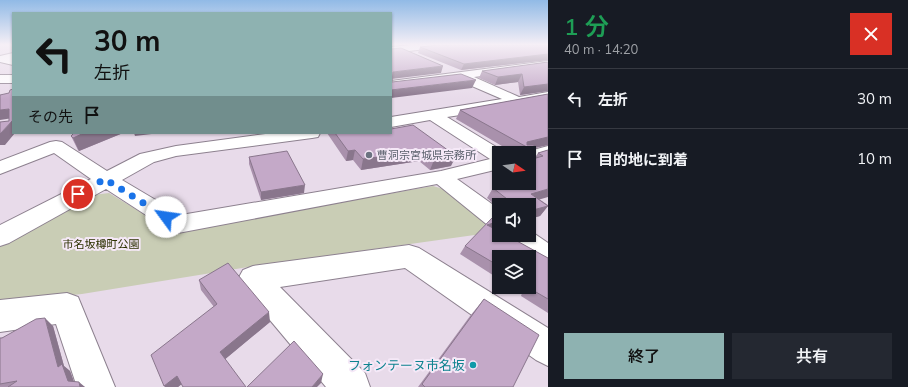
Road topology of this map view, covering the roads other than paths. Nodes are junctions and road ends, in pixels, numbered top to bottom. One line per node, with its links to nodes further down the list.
1 (548, 64): 5 (main road)
2 (439, 67): 5 (main road)
3 (0, 74): 4 (main road)
4 (12, 74)
5 (460, 76): 8 (main road); 10 (main road)
6 (0, 79): 7 (main road)
7 (12, 79)
8 (392, 85)
9 (548, 96): 10 (main road)
10 (519, 102): 11 (main road)
11 (433, 115): 12 (main road); 15 (main road)
12 (392, 122)
13 (304, 134): 20 (main road)
14 (548, 151): 16 (main road)
15 (492, 153)
16 (536, 154)
17 (492, 165): 19 (main road)
18 (0, 168): 20 (main road)
19 (441, 177): 20 (main road); 21 (main road)
20 (105, 179): 22 (main road)
21 (492, 216)
22 (0, 236)
23 (528, 242): 24 (main road)
24 (548, 257)
25 (0, 316): 27 (main road)
26 (548, 348): 28 (main road)
27 (96, 387)
28 (352, 387)

